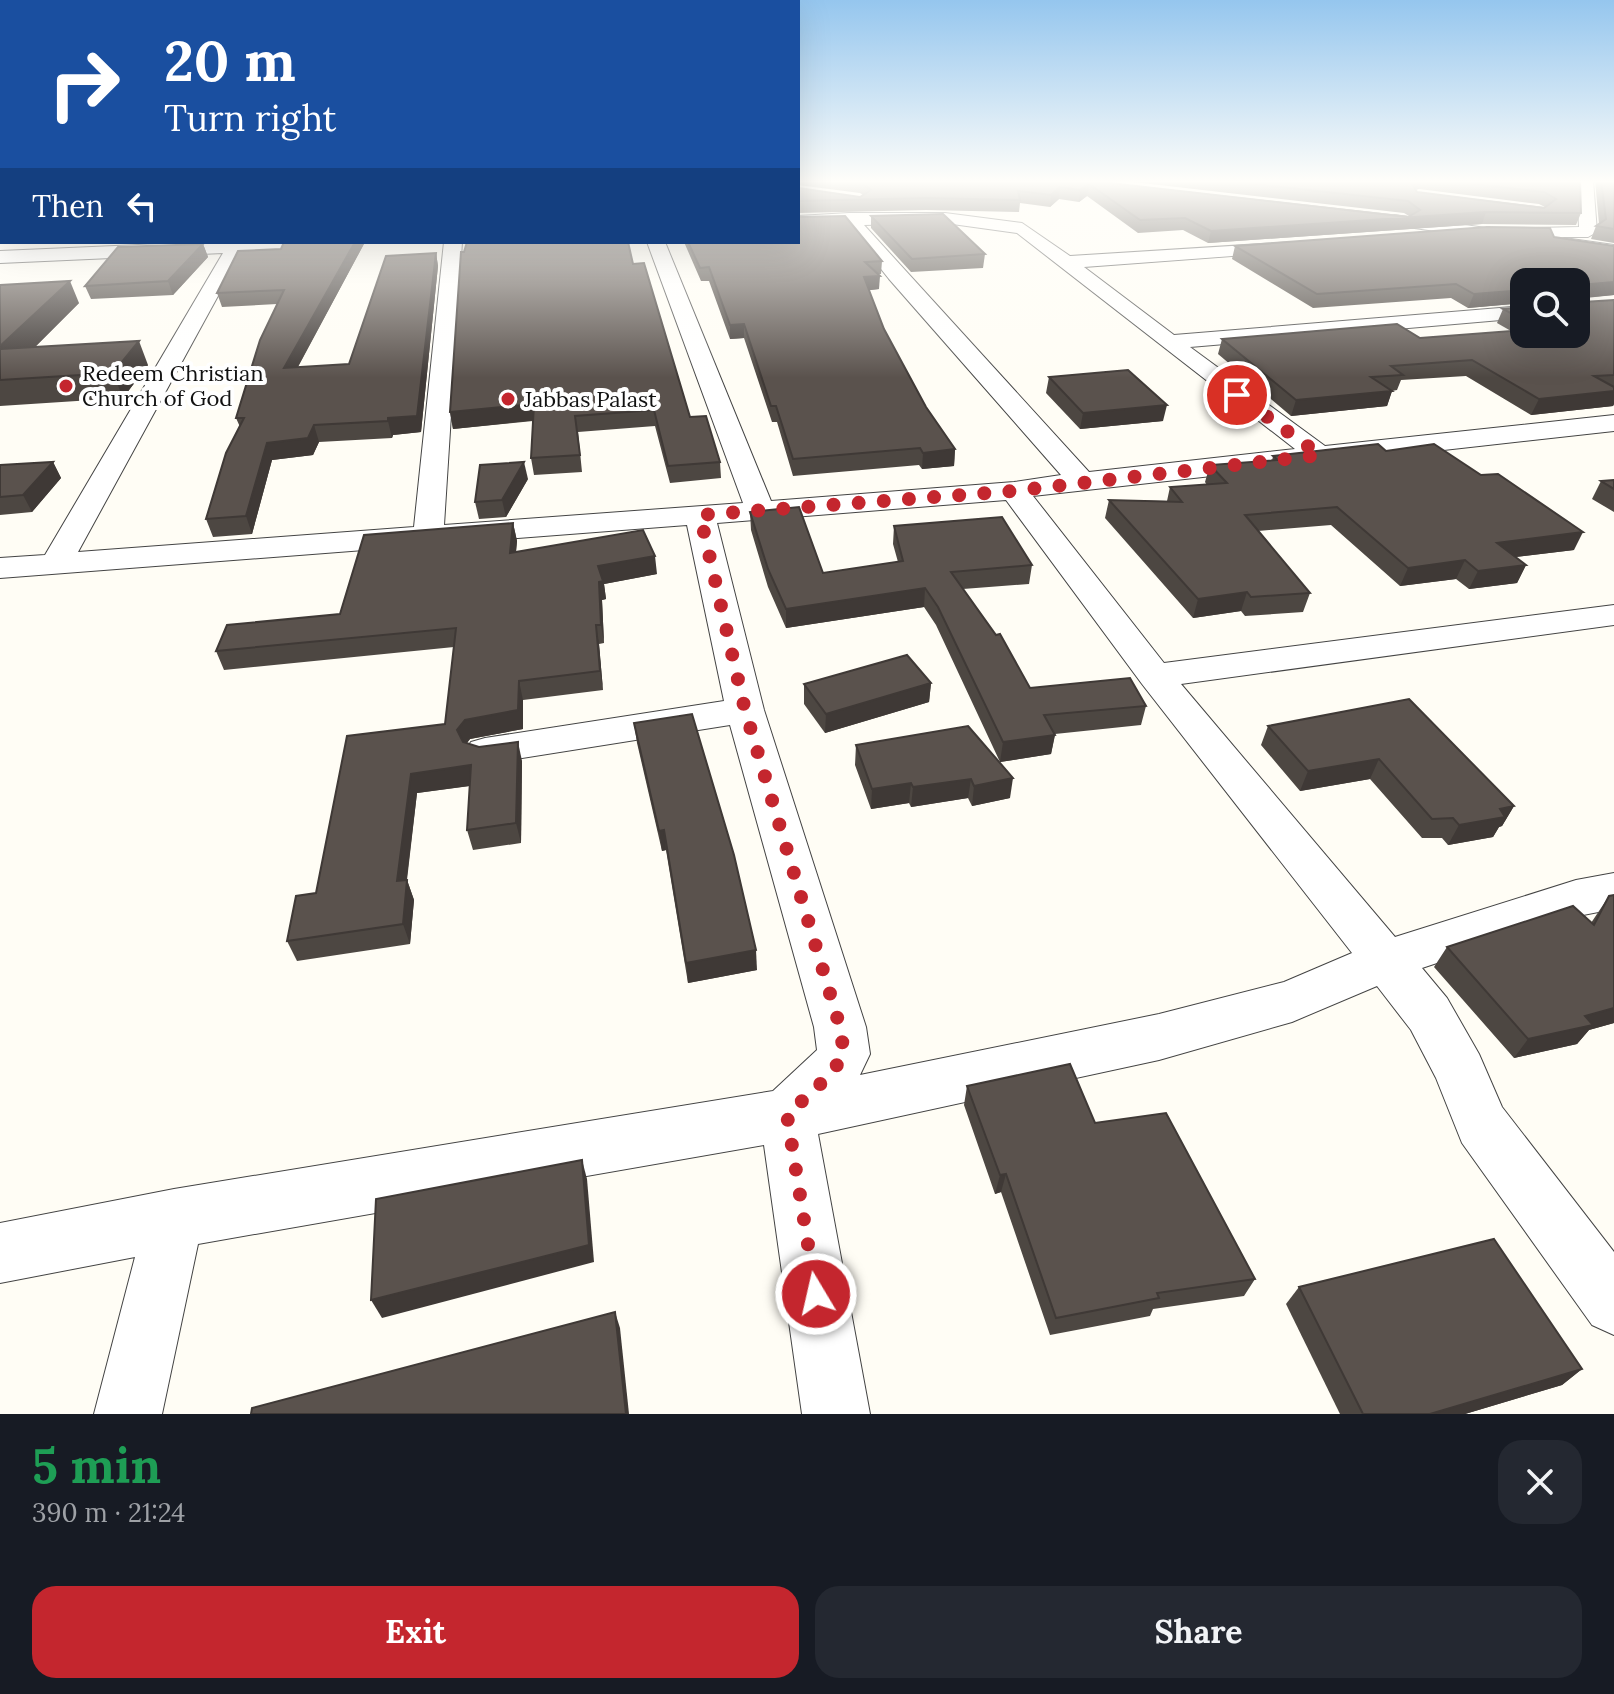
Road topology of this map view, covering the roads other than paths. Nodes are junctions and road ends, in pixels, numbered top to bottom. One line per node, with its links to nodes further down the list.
1 (200, 246): 10 (street)
2 (235, 246): 21 (street)
3 (453, 246): 20 (street)
4 (658, 246): 18 (street)
5 (878, 246): 16 (street)
6 (1044, 246): 11 (street)
7 (1287, 246): 11 (street)
8 (1579, 246): 9 (street)
9 (1614, 251)
10 (0, 257)
11 (1067, 262): 13 (street)
12 (1510, 313): 13 (street)
13 (1173, 342): 15 (street)
14 (1614, 423): 15 (street)
15 (1320, 455): 16 (street)
16 (1083, 482): 17 (street)
17 (1014, 491): 18 (street); 24 (street)
18 (760, 509): 19 (street)
19 (700, 515): 20 (street); 25 (street)
20 (428, 537): 21 (street)
21 (56, 564): 22 (street)
22 (0, 568)
23 (1614, 615): 24 (street)
24 (1155, 676): 28 (street)
25 (745, 710): 26 (street); 29 (street)
26 (485, 751)
27 (1614, 891): 28 (street)
28 (1384, 961): 29 (street); 32 (street)
29 (787, 1115): 30 (street); 34 (street)
30 (174, 1219): 31 (street); 33 (street)
31 (0, 1253)
32 (1614, 1303)
33 (128, 1414)
34 (836, 1414)

